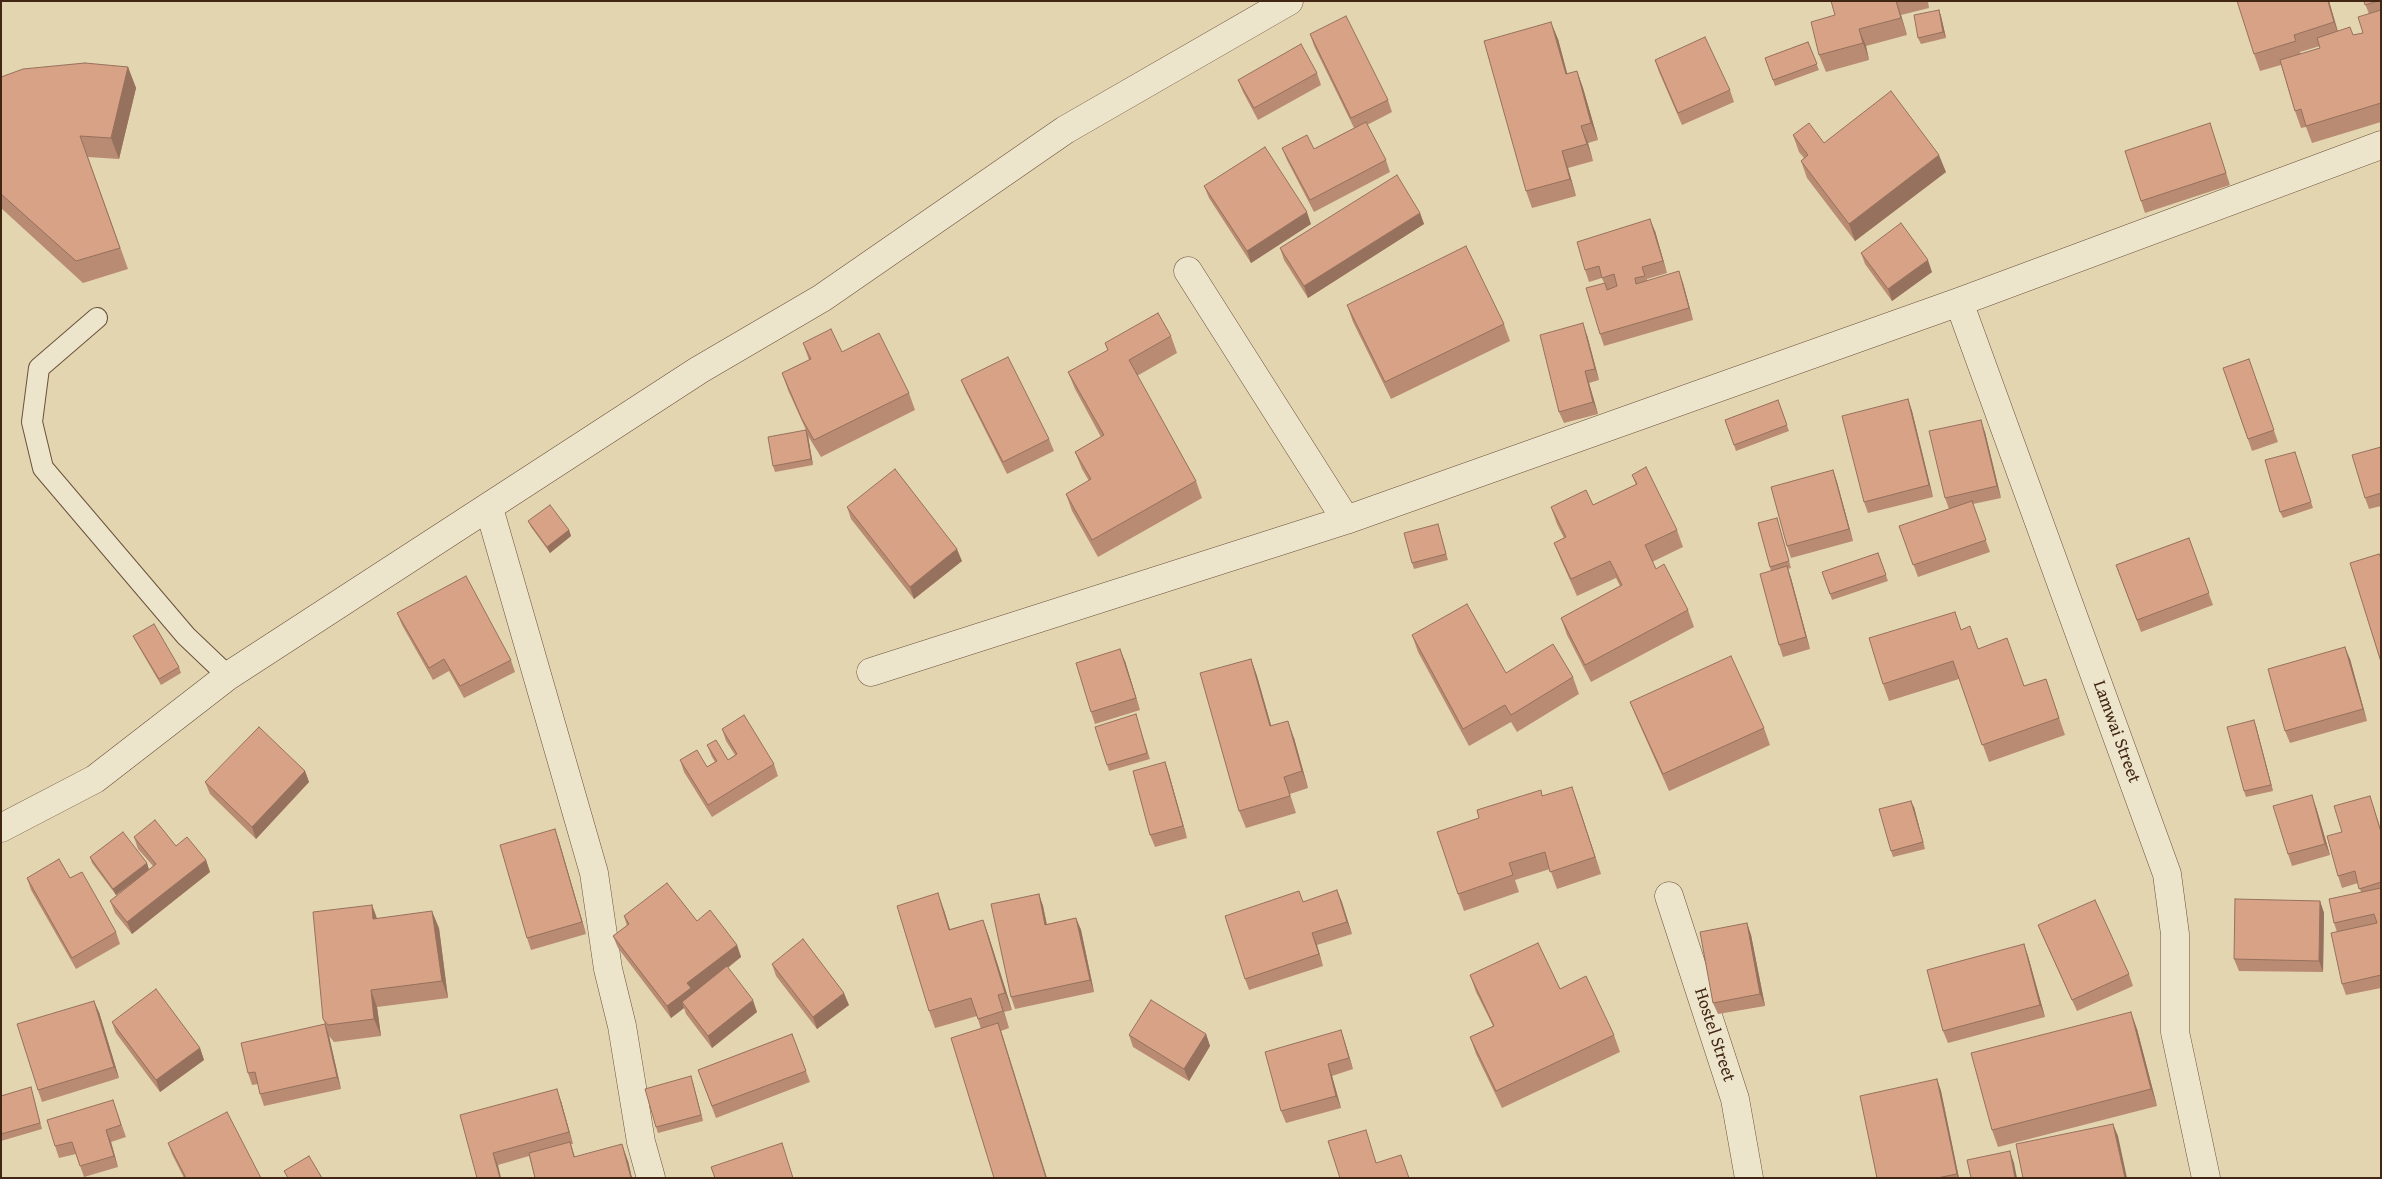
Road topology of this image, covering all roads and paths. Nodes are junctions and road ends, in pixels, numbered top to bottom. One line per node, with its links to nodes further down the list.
1 (1288, 1): 6 (street)
2 (2381, 145): 4 (street)
3 (1188, 271): 7 (street)
4 (1959, 302): 7 (street); 14 (street, Lamwai Street)
5 (97, 318): 9 (lane)
6 (489, 508): 9 (street); 12 (street)
7 (1346, 520): 8 (street)
8 (871, 672)
9 (228, 676): 10 (street)
10 (1, 828)
11 (1669, 896): 13 (street, Hostel Street)
12 (651, 1178)
13 (1749, 1178)
14 (2206, 1178)

